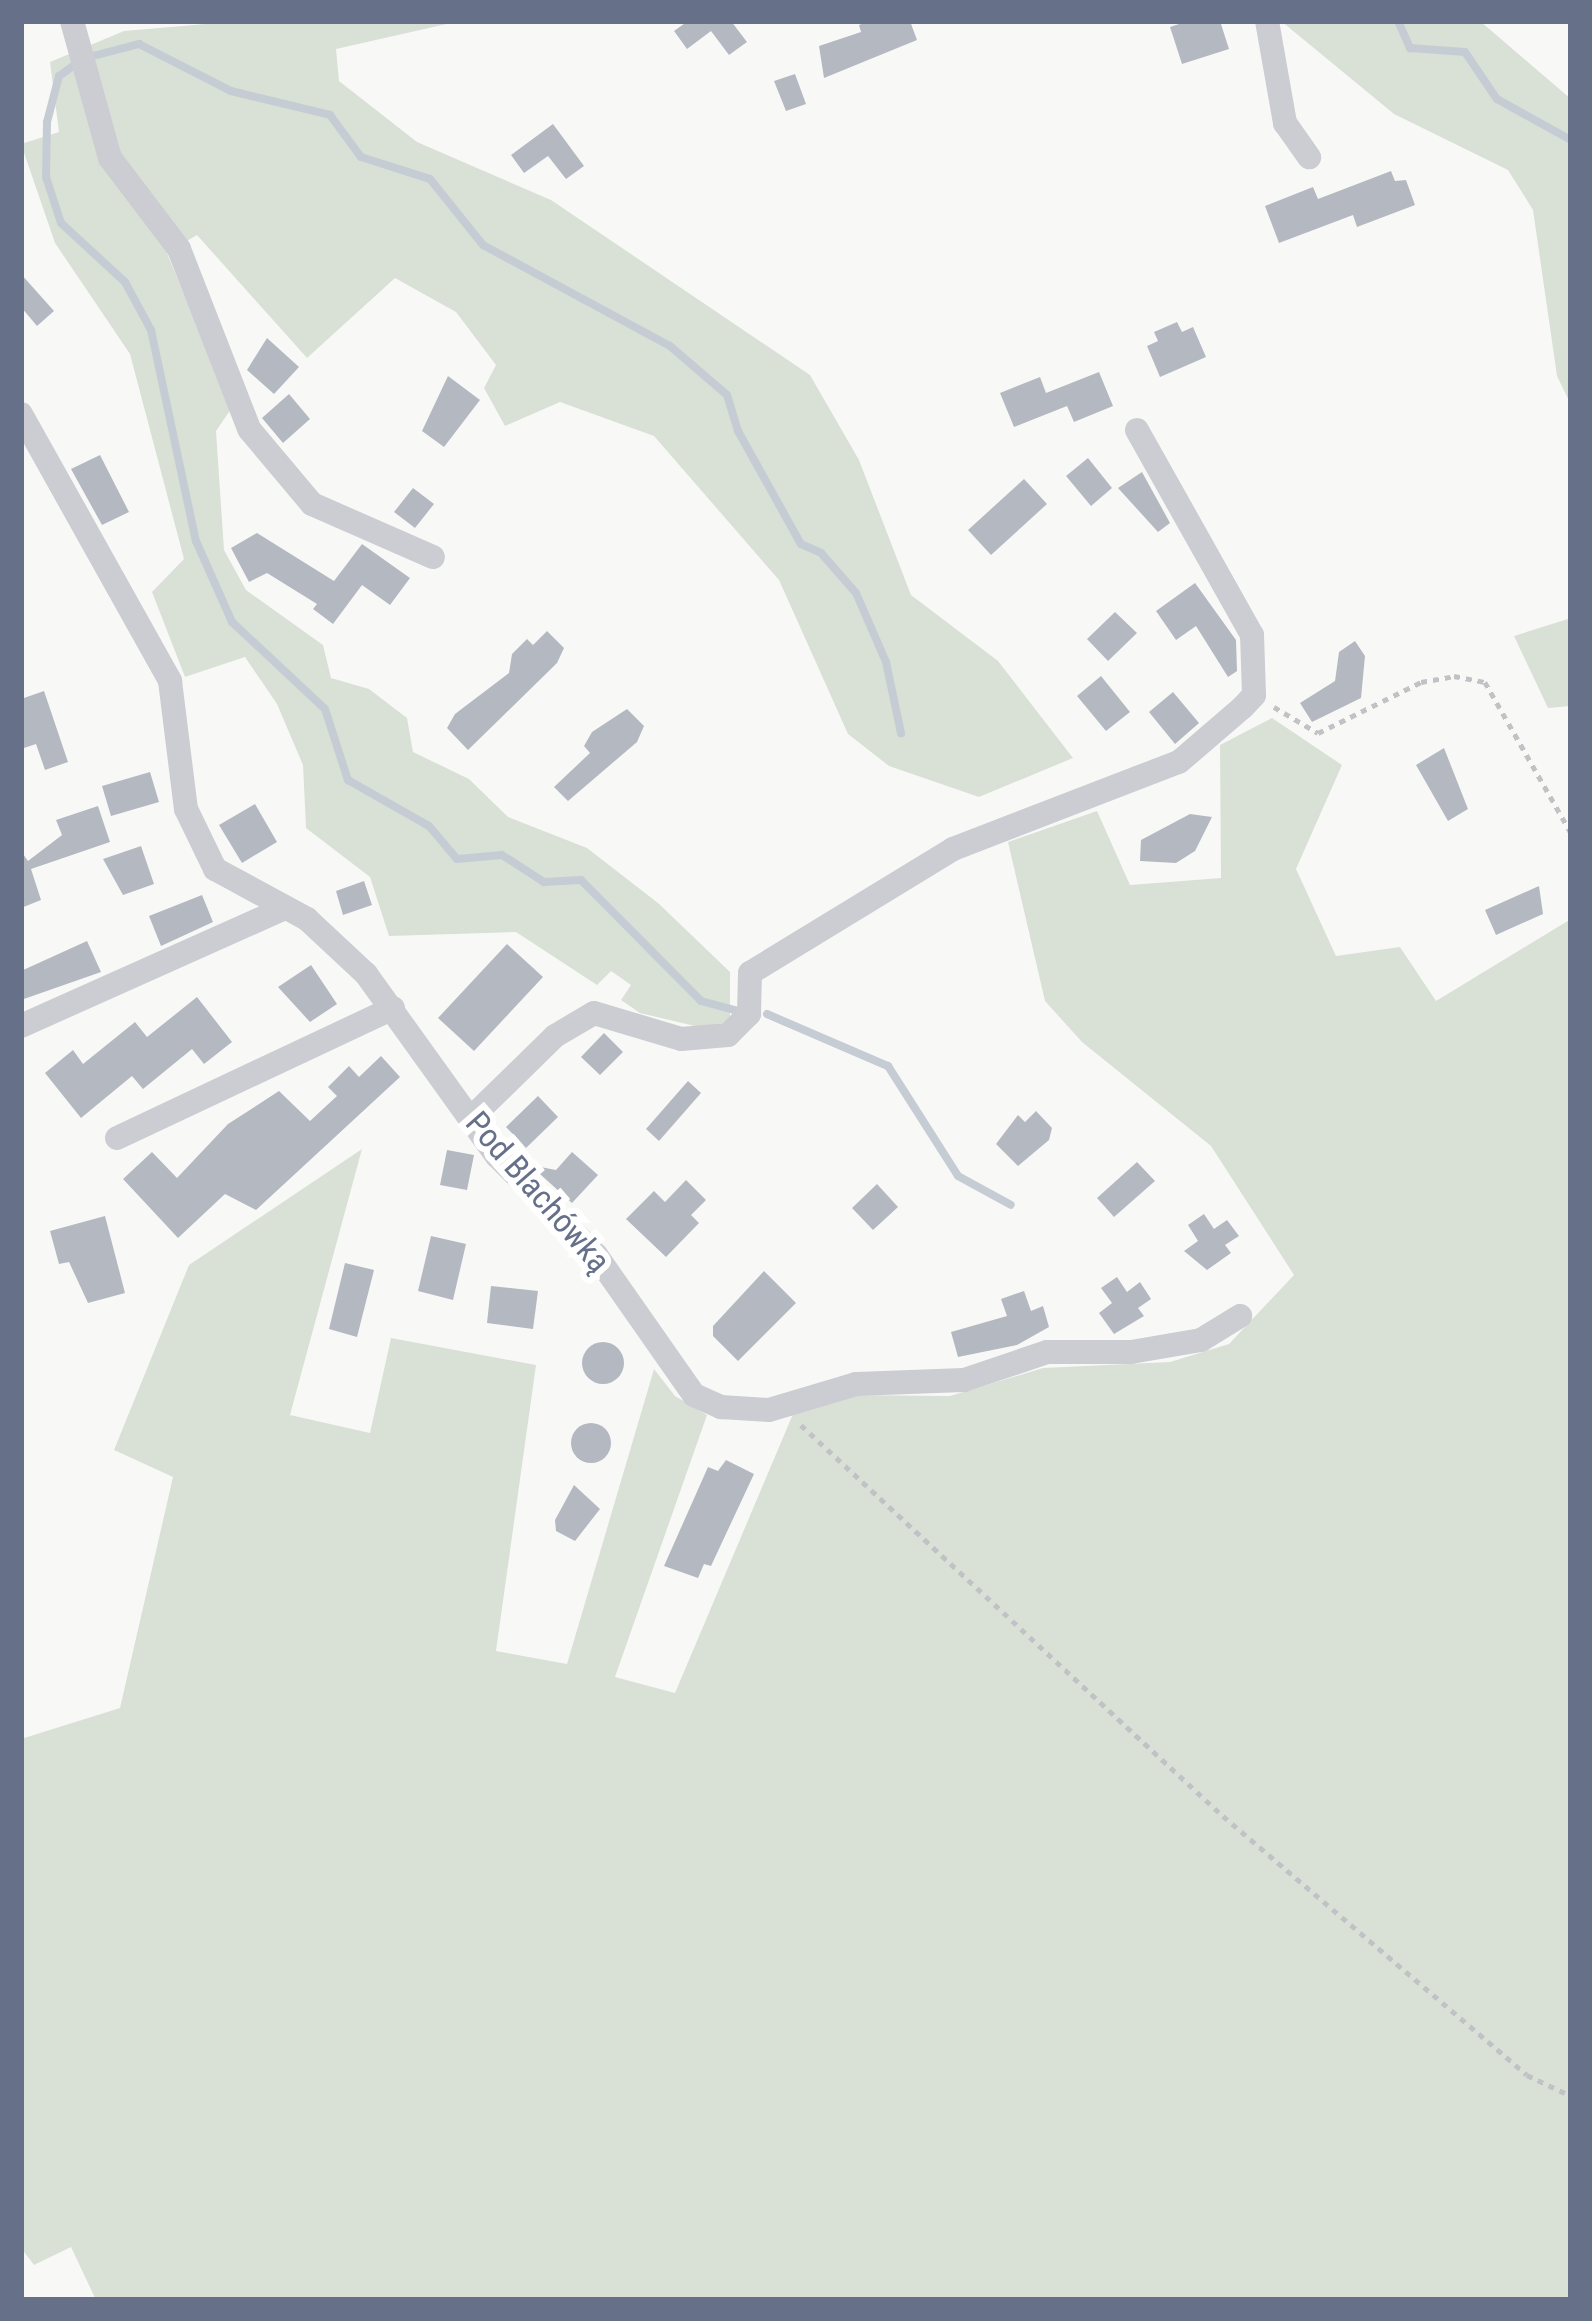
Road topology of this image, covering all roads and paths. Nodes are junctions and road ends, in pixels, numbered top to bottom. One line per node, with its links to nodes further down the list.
1 (72, 21): 6 (street)
2 (1267, 21): 3 (street)
3 (1310, 157)
4 (21, 415): 9 (street, Pod Blachówką)
5 (1137, 430): 7 (street)
6 (433, 556)
7 (1253, 695): 8 (path); 12 (street)
8 (1571, 833)
9 (283, 909): 10 (street, Pod Blachówką); 11 (street)
10 (393, 1008): 12 (street, Pod Blachówką); 13 (street)
11 (21, 1026)
12 (471, 1118): 15 (street, Pod Blachówką)
13 (117, 1138)
14 (1240, 1316): 15 (street, Pod Blachówką)
15 (769, 1410): 16 (path)
16 (1571, 2096)

